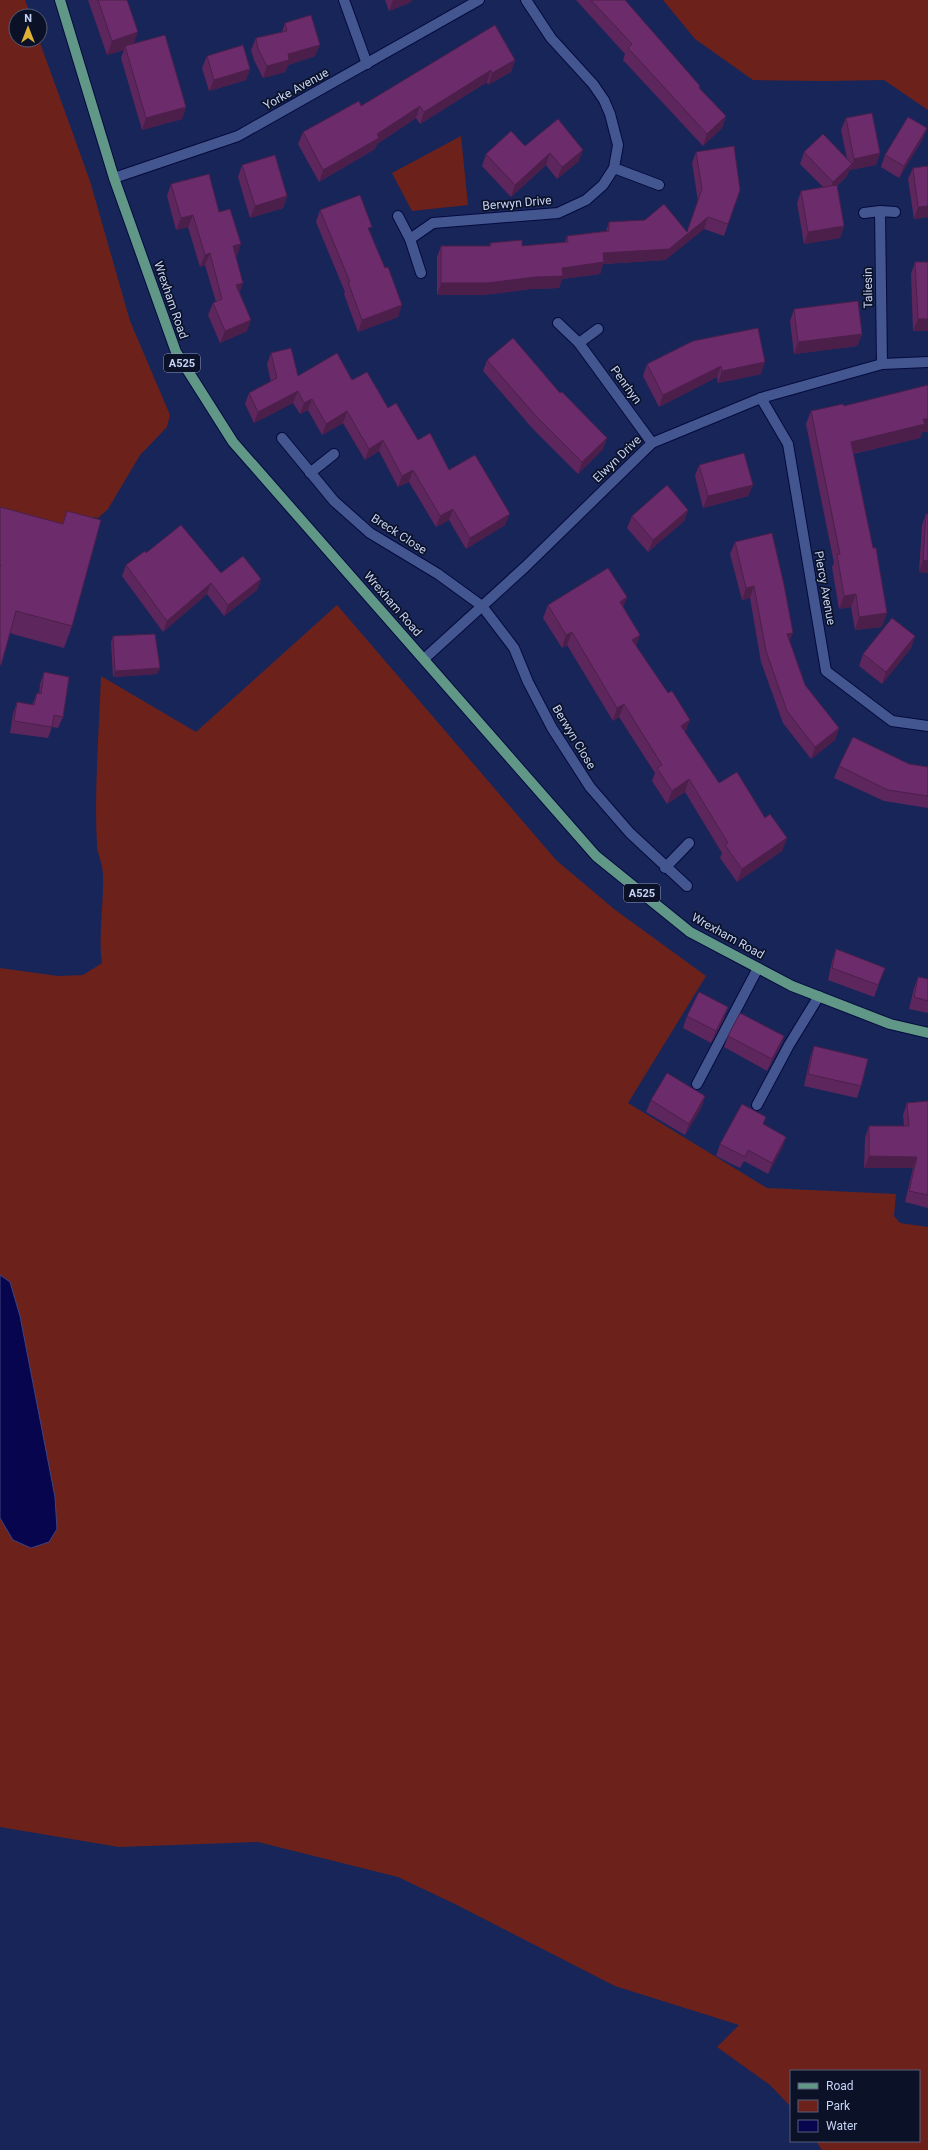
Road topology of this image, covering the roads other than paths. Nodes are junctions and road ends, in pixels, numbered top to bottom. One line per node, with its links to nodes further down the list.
1 (60, 0): 7 (main road, Wrexham Road / A525)
2 (344, 0): 5 (street)
3 (479, 0): 5 (street, Yorke Avenue)
4 (526, 0): 6 (street, Berwyn Drive)
5 (367, 64): 7 (street, Yorke Avenue)
6 (614, 168): 8 (street); 13 (street, Berwyn Drive)
7 (114, 178): 26 (main road, Wrexham Road / A525)
8 (659, 185)
9 (880, 211): 10 (street); 11 (street); 19 (street, Taliesin)
10 (895, 212)
11 (864, 213)
12 (398, 216): 13 (street)
13 (410, 239): 14 (street)
14 (421, 273)
15 (558, 323): 17 (street, Penrhyn)
16 (598, 329): 17 (street)
17 (579, 343): 22 (street, Penrhyn)
18 (928, 362): 19 (street, Elwyn Drive)
19 (882, 364): 20 (street, Elwyn Drive)
20 (761, 398): 22 (street, Elwyn Drive); 27 (street, Piercy Avenue)
21 (282, 438): 24 (street, Breck Close)
22 (652, 442): 25 (street, Elwyn Drive)
23 (334, 454): 24 (street)
24 (310, 473): 25 (street, Breck Close)
25 (482, 606): 26 (street, Elwyn Drive); 29 (street, Berwyn Close)
26 (424, 659): 31 (main road, Wrexham Road / A525)
27 (928, 726)
28 (689, 843): 29 (street)
29 (665, 868): 30 (street, Berwyn Close)
30 (687, 886)
31 (758, 968): 32 (main road, Wrexham Road / A525); 34 (street)
32 (819, 996): 33 (main road, Wrexham Road / A525); 35 (street)
33 (928, 1034)
34 (697, 1084)
35 (758, 1106)

